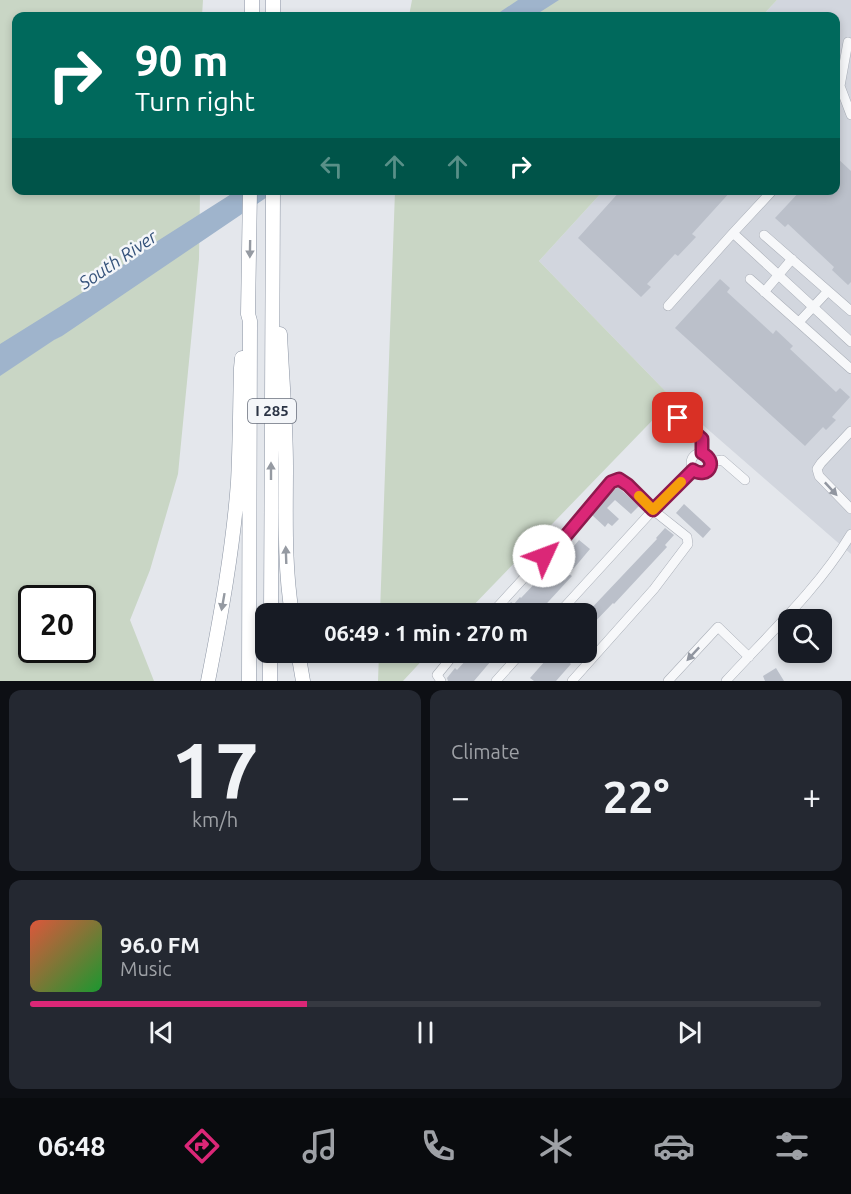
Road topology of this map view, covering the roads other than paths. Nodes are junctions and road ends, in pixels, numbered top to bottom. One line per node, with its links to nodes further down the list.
1 (851, 44): 2 (street)
2 (851, 115)
3 (250, 195): 17 (highway, I 285, one-way to 17)
4 (273, 195): 6 (highway, I 285)
5 (768, 195): 7 (street)
6 (273, 209): 31 (highway, I 285, one-way to 6); 32 (highway, one-way to 6)
7 (733, 232): 10 (street); 14 (street)
8 (764, 235): 9 (street)
9 (792, 259): 10 (street); 12 (street)
10 (778, 275): 13 (street); 15 (street)
11 (750, 279): 13 (street)
12 (828, 291): 15 (street); 16 (street)
13 (764, 292): 18 (street)
14 (668, 306)
15 (813, 308): 18 (street); 19 (street)
16 (851, 311)
17 (248, 314): 40 (highway, one-way to 40); 41 (highway, I 285)
18 (799, 322): 20 (street)
19 (851, 342): 20 (street)
20 (838, 357): 21 (street)
21 (851, 369)
22 (678, 418): 24 (street)
23 (851, 431): 29 (street, one-way to 29)
24 (702, 453): 25 (street); 26 (street)
25 (710, 462): 26 (street); 27 (street)
26 (693, 470): 28 (street)
27 (745, 480)
28 (653, 510): 33 (street); 34 (street); 46 (street)
29 (851, 510)
30 (851, 534): 35 (street)
31 (271, 603)
32 (291, 603)
33 (501, 603)
34 (568, 603)
35 (749, 657): 47 (street, one-way to 47); 48 (street)
36 (270, 663): 42 (highway)
37 (300, 663): 43 (highway)
38 (447, 663): 44 (street)
39 (512, 663): 45 (street)
40 (208, 681)
41 (249, 681)
42 (270, 681)
43 (303, 681)
44 (441, 681)
45 (496, 681)
46 (572, 681)
47 (668, 681)
48 (726, 681)

